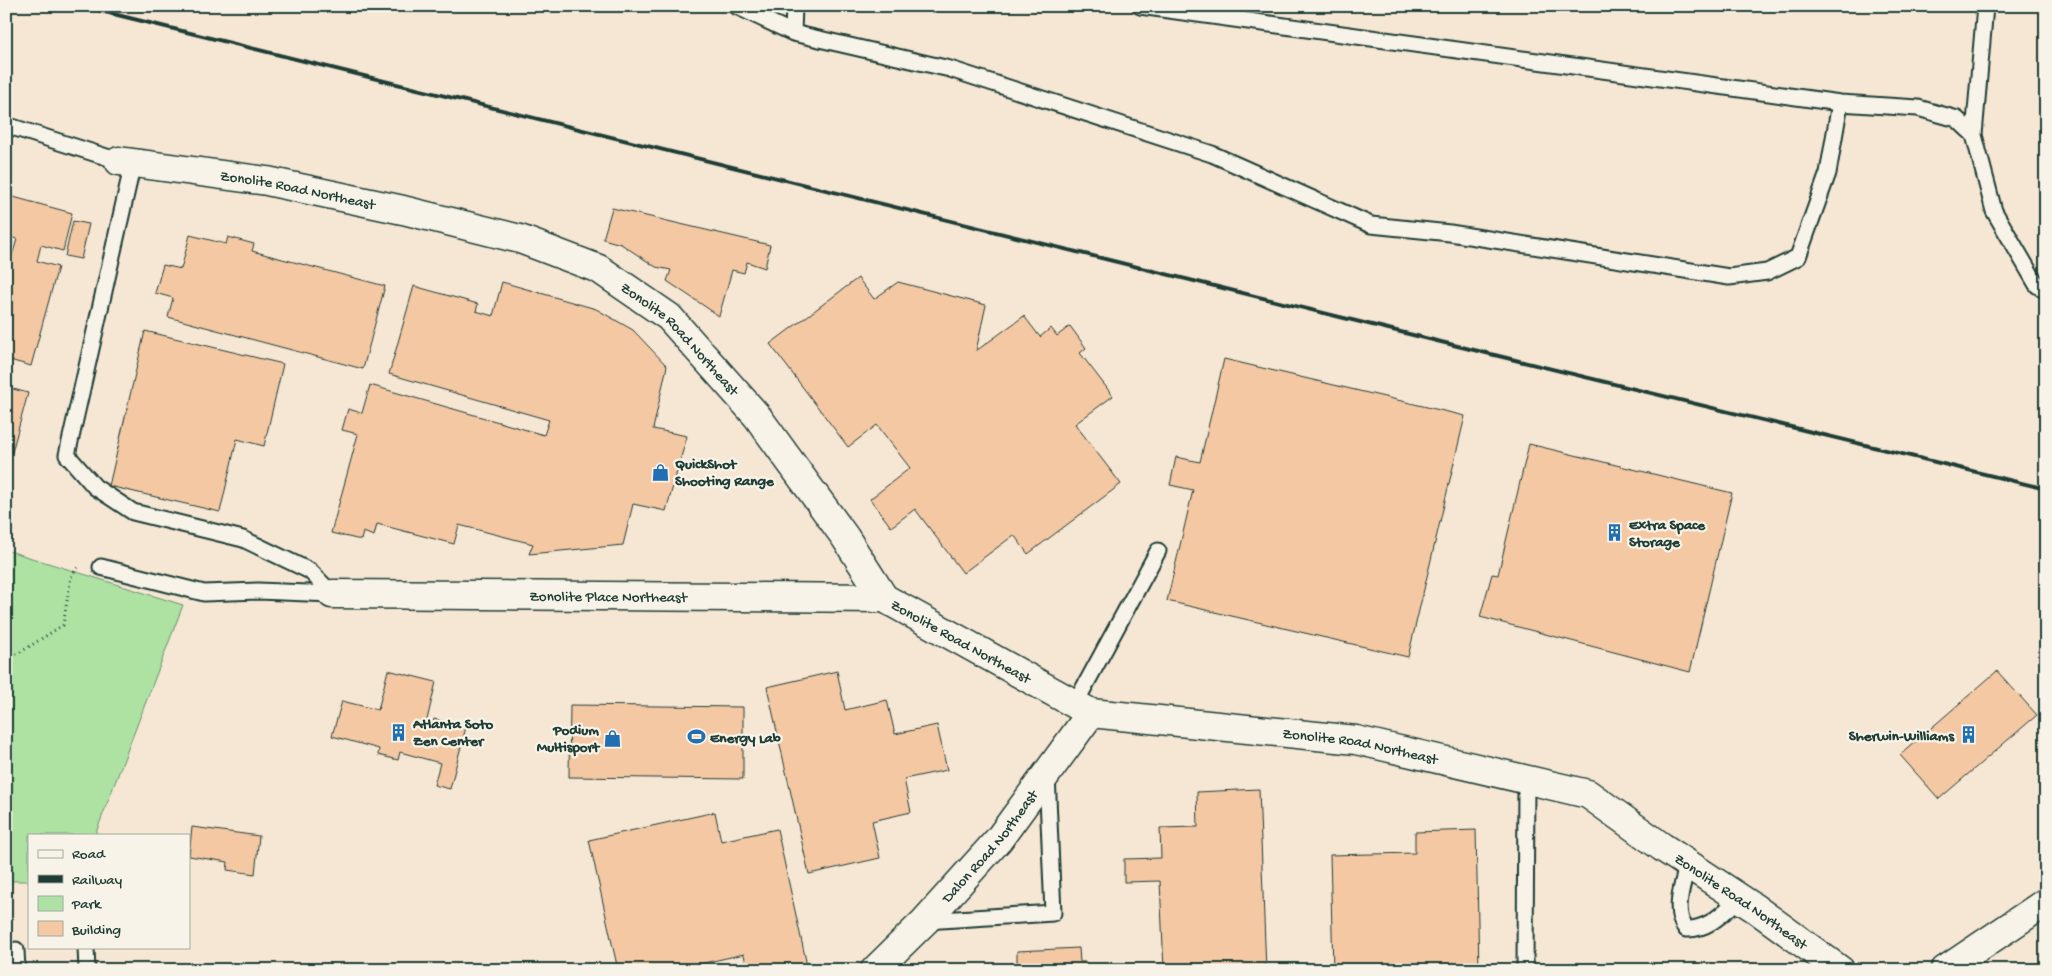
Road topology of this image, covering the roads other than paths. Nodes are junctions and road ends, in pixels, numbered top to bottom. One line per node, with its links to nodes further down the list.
1 (736, 6): 5 (lane)
2 (794, 6): 5 (lane)
3 (1140, 6): 6 (lane)
4 (1986, 6): 8 (lane)
5 (793, 33): 6 (lane)
6 (1840, 103): 8 (lane)
7 (6, 126): 9 (lane, Zonolite Road Northeast)
8 (1974, 135): 10 (lane)
9 (126, 162): 13 (lane); 14 (street, Zonolite Road Northeast)
10 (2046, 291)
11 (1158, 551): 15 (lane)
12 (101, 567): 13 (lane)
13 (332, 594): 14 (street, Zonolite Place Northeast)
14 (884, 598): 15 (street, Zonolite Road Northeast)
15 (1083, 709): 16 (street, Dalon Road Northeast); 17 (street, Zonolite Road Northeast)
16 (1047, 773): 21 (street, Dalon Road Northeast); 21 (lane)
17 (1526, 780): 18 (street, Zonolite Road Northeast); 27 (lane)
18 (1688, 863): 19 (street, Zonolite Road Northeast); 19 (lane)
19 (1740, 898): 28 (street, Zonolite Road Northeast)
20 (2046, 902): 29 (street)
21 (926, 921): 26 (street, Dalon Road Northeast)
22 (86, 948): 25 (lane)
23 (16, 950): 24 (lane)
24 (17, 970)
25 (87, 970)
26 (875, 970)
27 (1525, 970)
28 (1840, 970)
29 (1945, 970)

